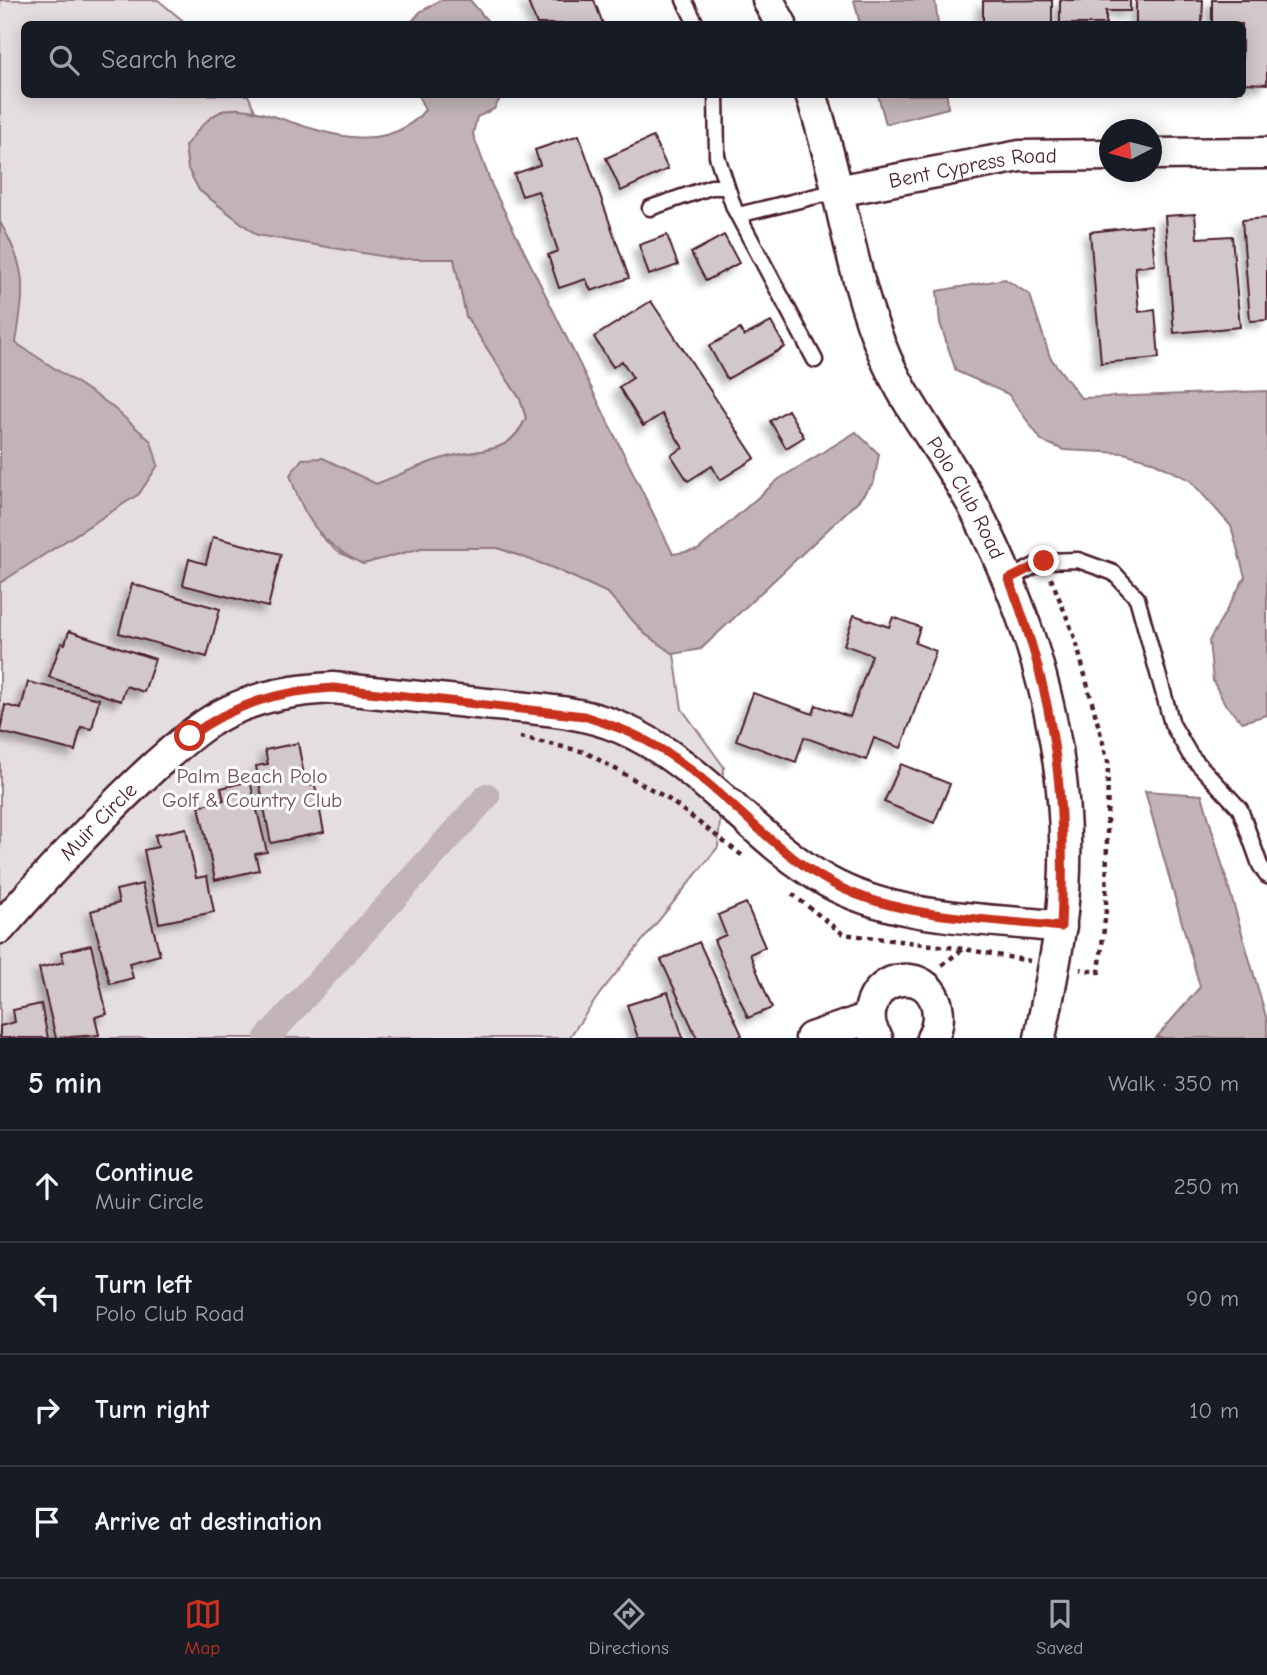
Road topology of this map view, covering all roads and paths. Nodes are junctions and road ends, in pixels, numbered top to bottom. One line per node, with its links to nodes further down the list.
1 (684, 0): 3 (lane)
2 (768, 0): 4 (street)
3 (694, 21)
4 (779, 21)
5 (716, 98): 10 (lane)
6 (812, 98): 11 (street, Polo Club Road)
7 (1267, 153): 8 (street)
8 (1162, 154)
9 (1099, 155): 11 (street, Bent Cypress Road)
10 (727, 187): 12 (lane); 13 (lane)
11 (837, 191): 13 (lane); 16 (street, Polo Club Road)
12 (650, 208)
13 (738, 215): 14 (lane)
14 (815, 360)
15 (1044, 561): 16 (lane); 19 (lane); 23 (path)
16 (1009, 579): 22 (street, Polo Club Road)
17 (514, 736): 18 (path)
18 (755, 866)
19 (1267, 876)
20 (788, 891): 23 (path)
21 (3, 919): 22 (street, Muir Circle)
22 (1061, 927): 23 (street, Polo Club Road)
23 (1054, 966): 27 (street, Polo Club Road)
24 (873, 1028): 25 (street); 26 (street)
25 (811, 1038)
26 (932, 1038)
27 (1040, 1038)

